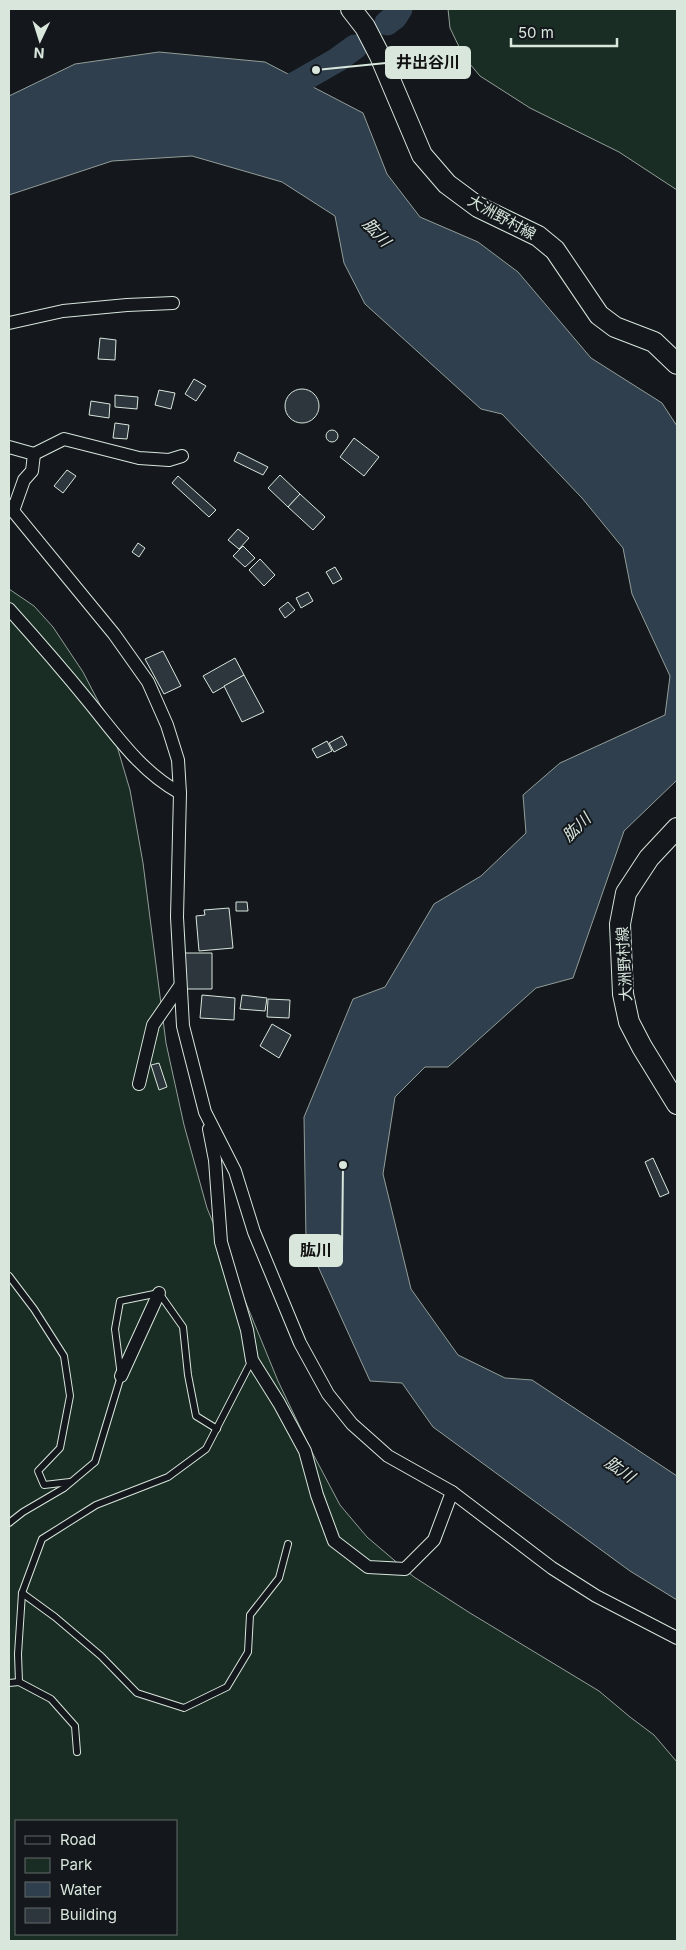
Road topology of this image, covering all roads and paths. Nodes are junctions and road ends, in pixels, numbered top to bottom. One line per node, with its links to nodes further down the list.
1 (351, 9): 4 (main road, 大洲野村線)
2 (172, 302): 3 (street)
3 (9, 323)
4 (677, 364)
5 (9, 447): 6 (street)
6 (34, 454): 7 (street); 8 (street)
7 (182, 456)
8 (11, 508): 10 (street)
9 (9, 609): 10 (street)
10 (180, 793): 12 (street)
11 (677, 828): 14 (main road, 大洲野村線)
12 (180, 986): 13 (street); 15 (street)
13 (139, 1084)
14 (677, 1104)
15 (206, 1112): 18 (street); 22 (street)
16 (9, 1276): 21 (lane)
17 (159, 1293): 19 (street); 19 (lane); 20 (lane)
18 (252, 1360): 20 (lane); 22 (street)
19 (121, 1376): 21 (lane)
20 (217, 1429): 27 (lane)
21 (72, 1482): 23 (lane)
22 (452, 1492): 28 (street)
23 (22, 1512): 24 (lane); 25 (lane)
24 (9, 1516)
25 (9, 1523)
26 (288, 1544): 27 (lane)
27 (22, 1593): 29 (lane)
28 (677, 1638)
29 (19, 1682): 30 (lane); 31 (lane)
30 (9, 1683)
31 (77, 1752)

